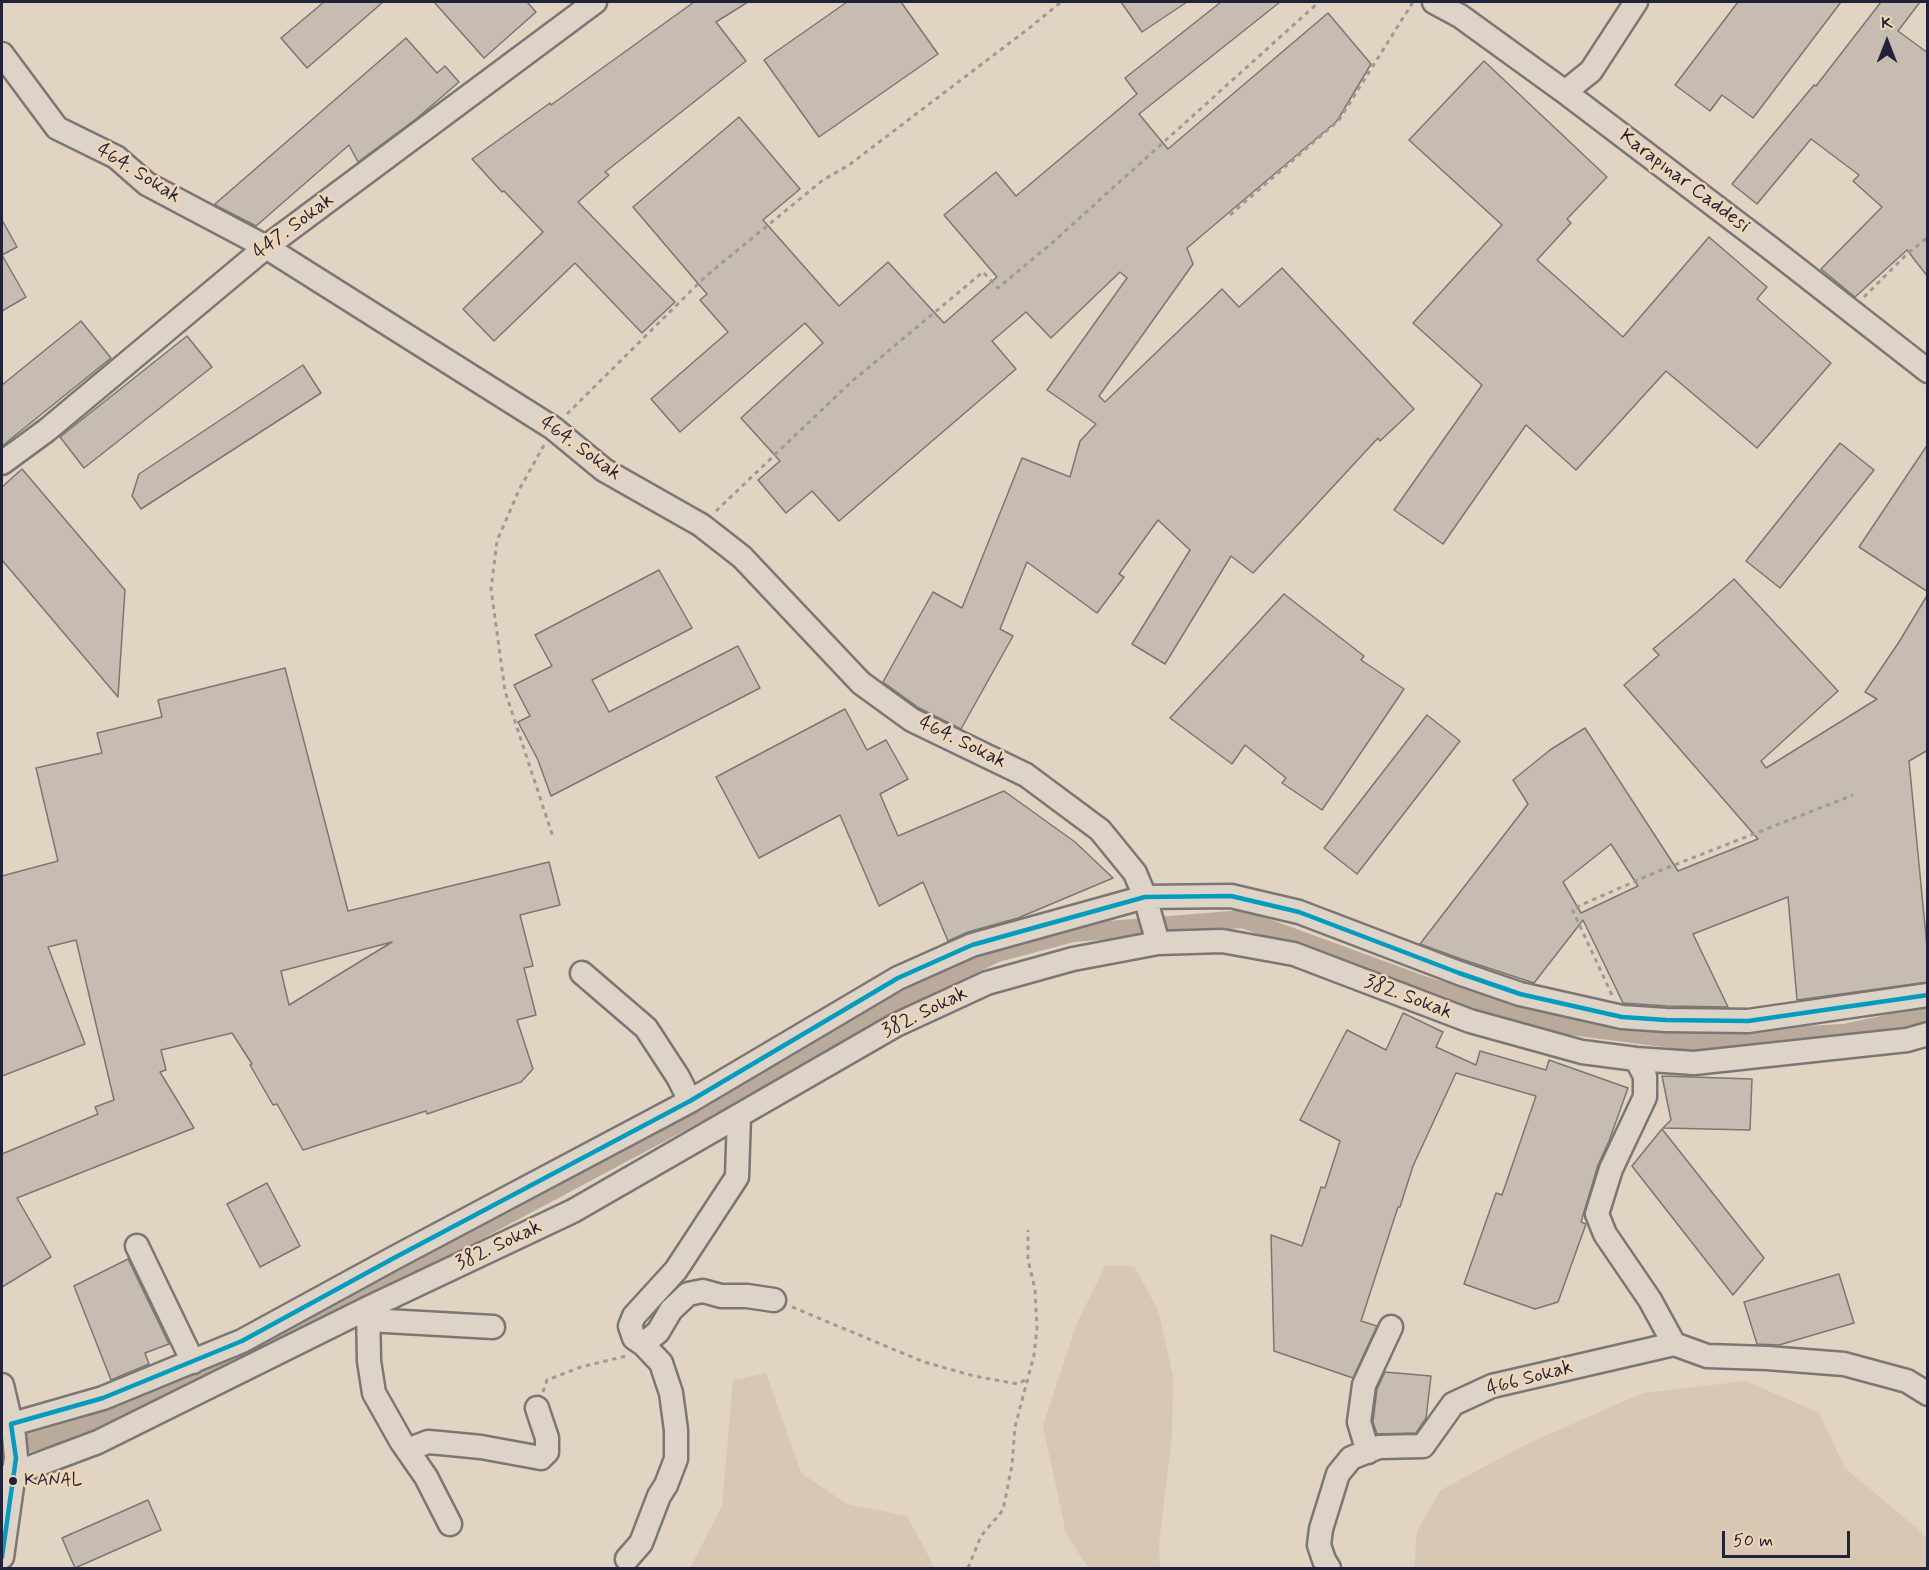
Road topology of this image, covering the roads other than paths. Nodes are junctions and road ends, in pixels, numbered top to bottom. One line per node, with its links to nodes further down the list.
1 (595, 2): 7 (street, 447. Sokak)
2 (1434, 2): 4 (street, Karapınar Caddesi)
3 (1636, 2): 6 (street)
4 (1465, 9): 6 (street, Karapınar Caddesi)
5 (2, 54): 7 (street, 464. Sokak)
6 (1565, 92): 8 (street, Karapınar Caddesi)
7 (266, 247): 9 (street, 447. Sokak); 10 (street, 464. Sokak)
8 (1928, 371)
9 (2, 463)
10 (1147, 904): 11 (street, 464. Sokak); 13 (street); 16 (street)
11 (1157, 942): 15 (street, 382. Sokak); 17 (street, 382. Sokak)
12 (582, 973): 16 (street)
13 (1928, 995)
14 (1928, 1034): 15 (street, 382. Sokak)
15 (1636, 1059): 24 (street)
16 (690, 1101): 25 (street)
17 (739, 1116): 20 (street, 382. Sokak); 23 (street)
18 (137, 1246): 25 (street)
19 (774, 1300): 23 (street)
20 (368, 1314): 22 (street); 29 (street, 382. Sokak); 30 (street)
21 (1391, 1327): 31 (street)
22 (493, 1328)
23 (643, 1344): 34 (street)
24 (1674, 1344): 27 (street); 31 (street, 466 Sokak)
25 (193, 1362): 29 (street)
26 (2, 1385): 29 (street)
27 (1928, 1394)
28 (537, 1408): 30 (street)
29 (10, 1450): 33 (street)
30 (407, 1450): 32 (street)
31 (1368, 1452): 35 (street, 466 Sokak)
32 (450, 1524)
33 (2, 1557)
34 (627, 1559)
35 (1329, 1569)

